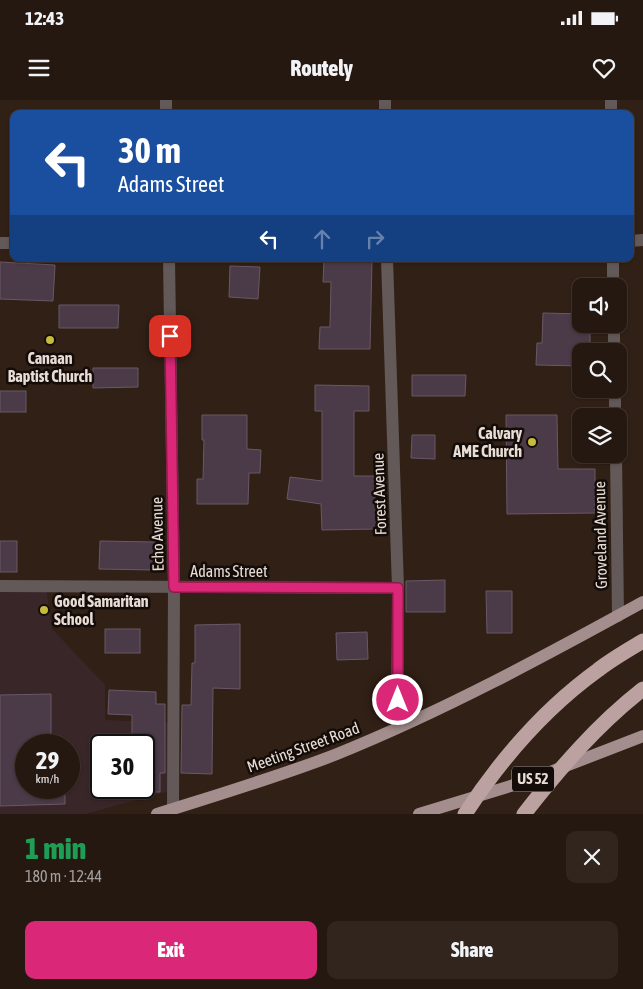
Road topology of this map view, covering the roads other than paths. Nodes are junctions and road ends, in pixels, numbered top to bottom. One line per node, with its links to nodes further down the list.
1 (169, 262): 7 (street, Echo Avenue)
2 (387, 262): 8 (street, Forest Avenue)
3 (613, 262): 4 (street)
4 (613, 278)
5 (616, 463): 10 (street, Groveland Avenue)
6 (0, 586): 7 (street, Adams Street)
7 (174, 587): 8 (street, Adams Street); 15 (street, Echo Avenue)
8 (398, 588): 13 (street, Forest Avenue)
9 (643, 602): 10 (main road, Meeting Street Road)
10 (618, 616): 13 (main road, Meeting Street Road)
11 (643, 641): 18 (highway, bridge)
12 (643, 689): 19 (highway, bridge)
13 (397, 728): 15 (main road, Meeting Street Road)
14 (643, 736): 17 (main road, US 52)
15 (173, 809): 16 (main road, Meeting Street Road)
16 (156, 814)
17 (420, 814)
18 (465, 814)
19 (524, 814)

